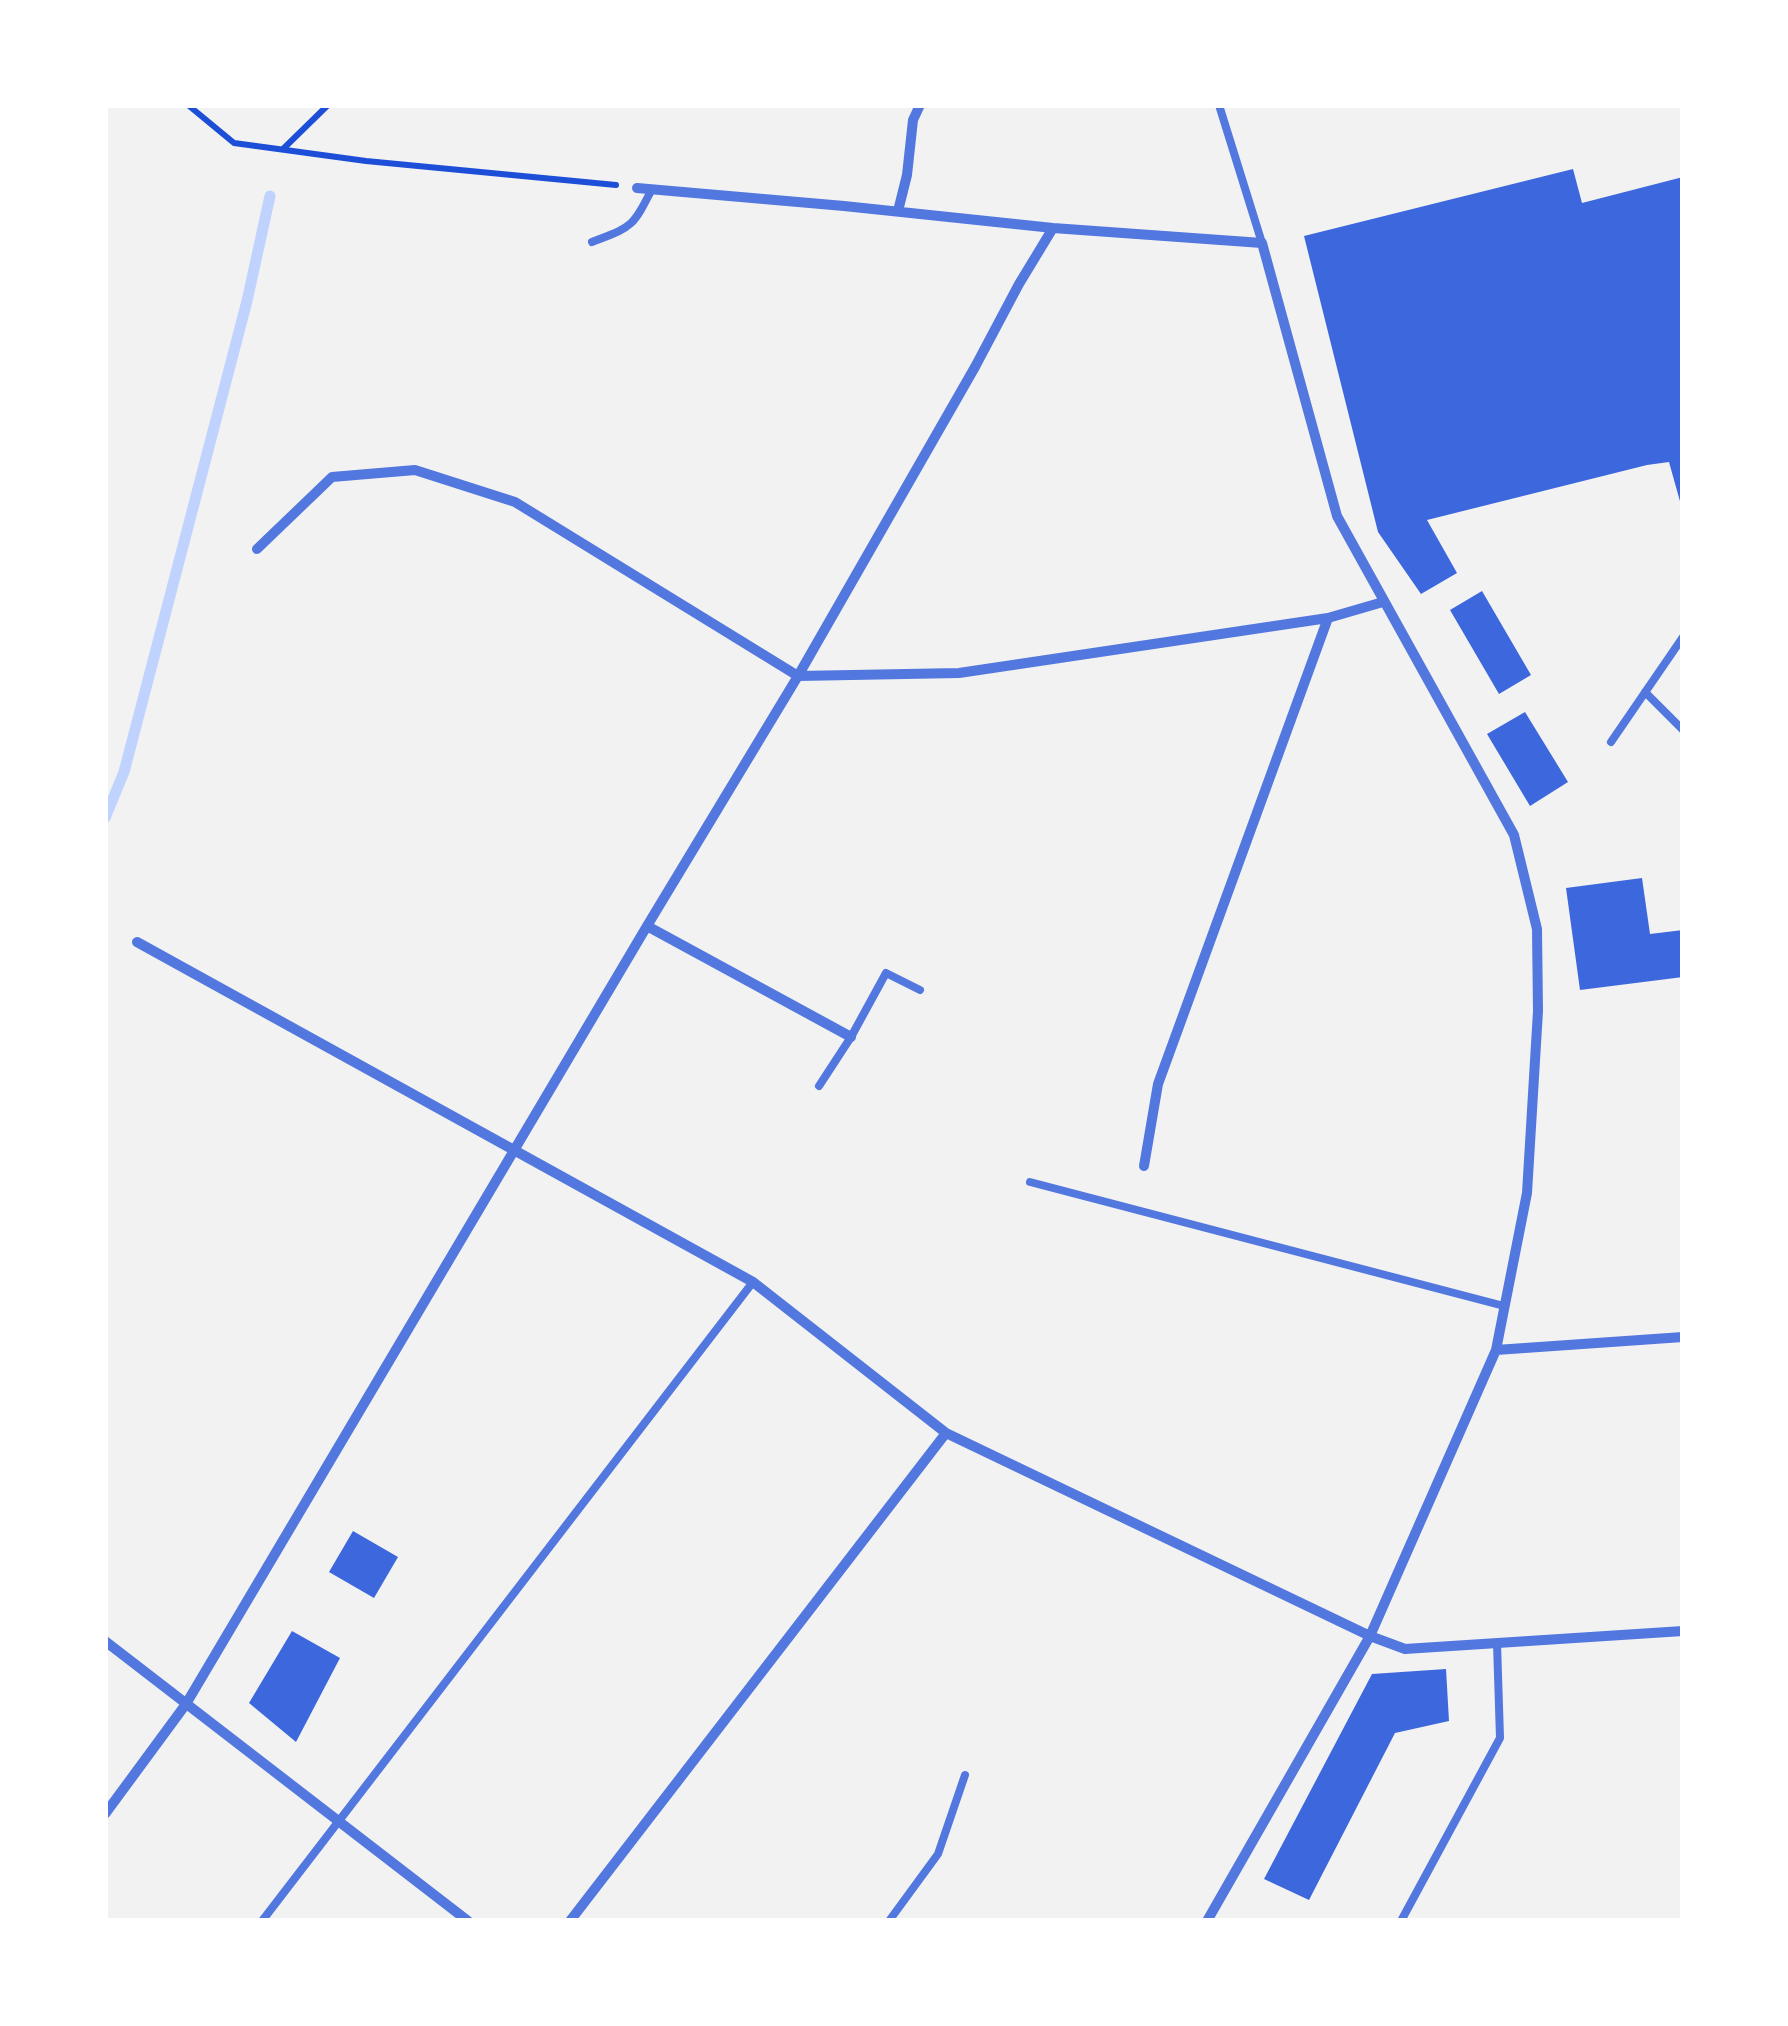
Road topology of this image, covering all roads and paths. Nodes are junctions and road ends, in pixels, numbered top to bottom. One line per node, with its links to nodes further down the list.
1 (188, 105): 5 (path)
2 (328, 105): 5 (path)
3 (920, 105): 8 (street)
4 (1219, 105): 11 (lane)
5 (282, 150): 6 (path)
6 (637, 188): 7 (street)
7 (652, 189): 8 (street); 10 (lane)
8 (898, 211): 9 (street)
9 (1053, 228): 11 (street); 16 (street)
10 (592, 242)
11 (1262, 243): 13 (street)
12 (256, 549): 16 (street)
13 (1383, 602): 14 (street); 29 (street)
14 (1328, 618): 16 (street); 26 (street)
15 (1683, 637): 17 (lane)
16 (798, 676): 20 (street)
17 (1645, 692): 18 (lane); 19 (lane)
18 (1683, 730)
19 (1611, 742)
20 (647, 926): 23 (street); 25 (street)
21 (137, 942): 25 (street)
22 (920, 990): 23 (lane)
23 (852, 1036): 24 (lane)
24 (820, 1086)
25 (516, 1151): 28 (street); 37 (street)
26 (1144, 1166)
27 (1030, 1182): 29 (lane)
28 (753, 1282): 32 (street); 40 (lane)
29 (1504, 1306): 31 (street)
30 (1683, 1337): 31 (street)
31 (1496, 1350): 34 (street)
32 (946, 1433): 34 (street); 43 (street)
33 (1683, 1631): 36 (street)
34 (1370, 1636): 36 (street); 45 (street)
35 (105, 1642): 37 (street)
36 (1497, 1643): 46 (lane)
37 (186, 1704): 39 (street); 40 (street)
38 (964, 1774): 44 (lane)
39 (105, 1814)
40 (338, 1822): 41 (lane); 42 (street)
41 (262, 1921)
42 (468, 1921)
43 (570, 1921)
44 (889, 1921)
45 (1206, 1921)
46 (1401, 1921)

